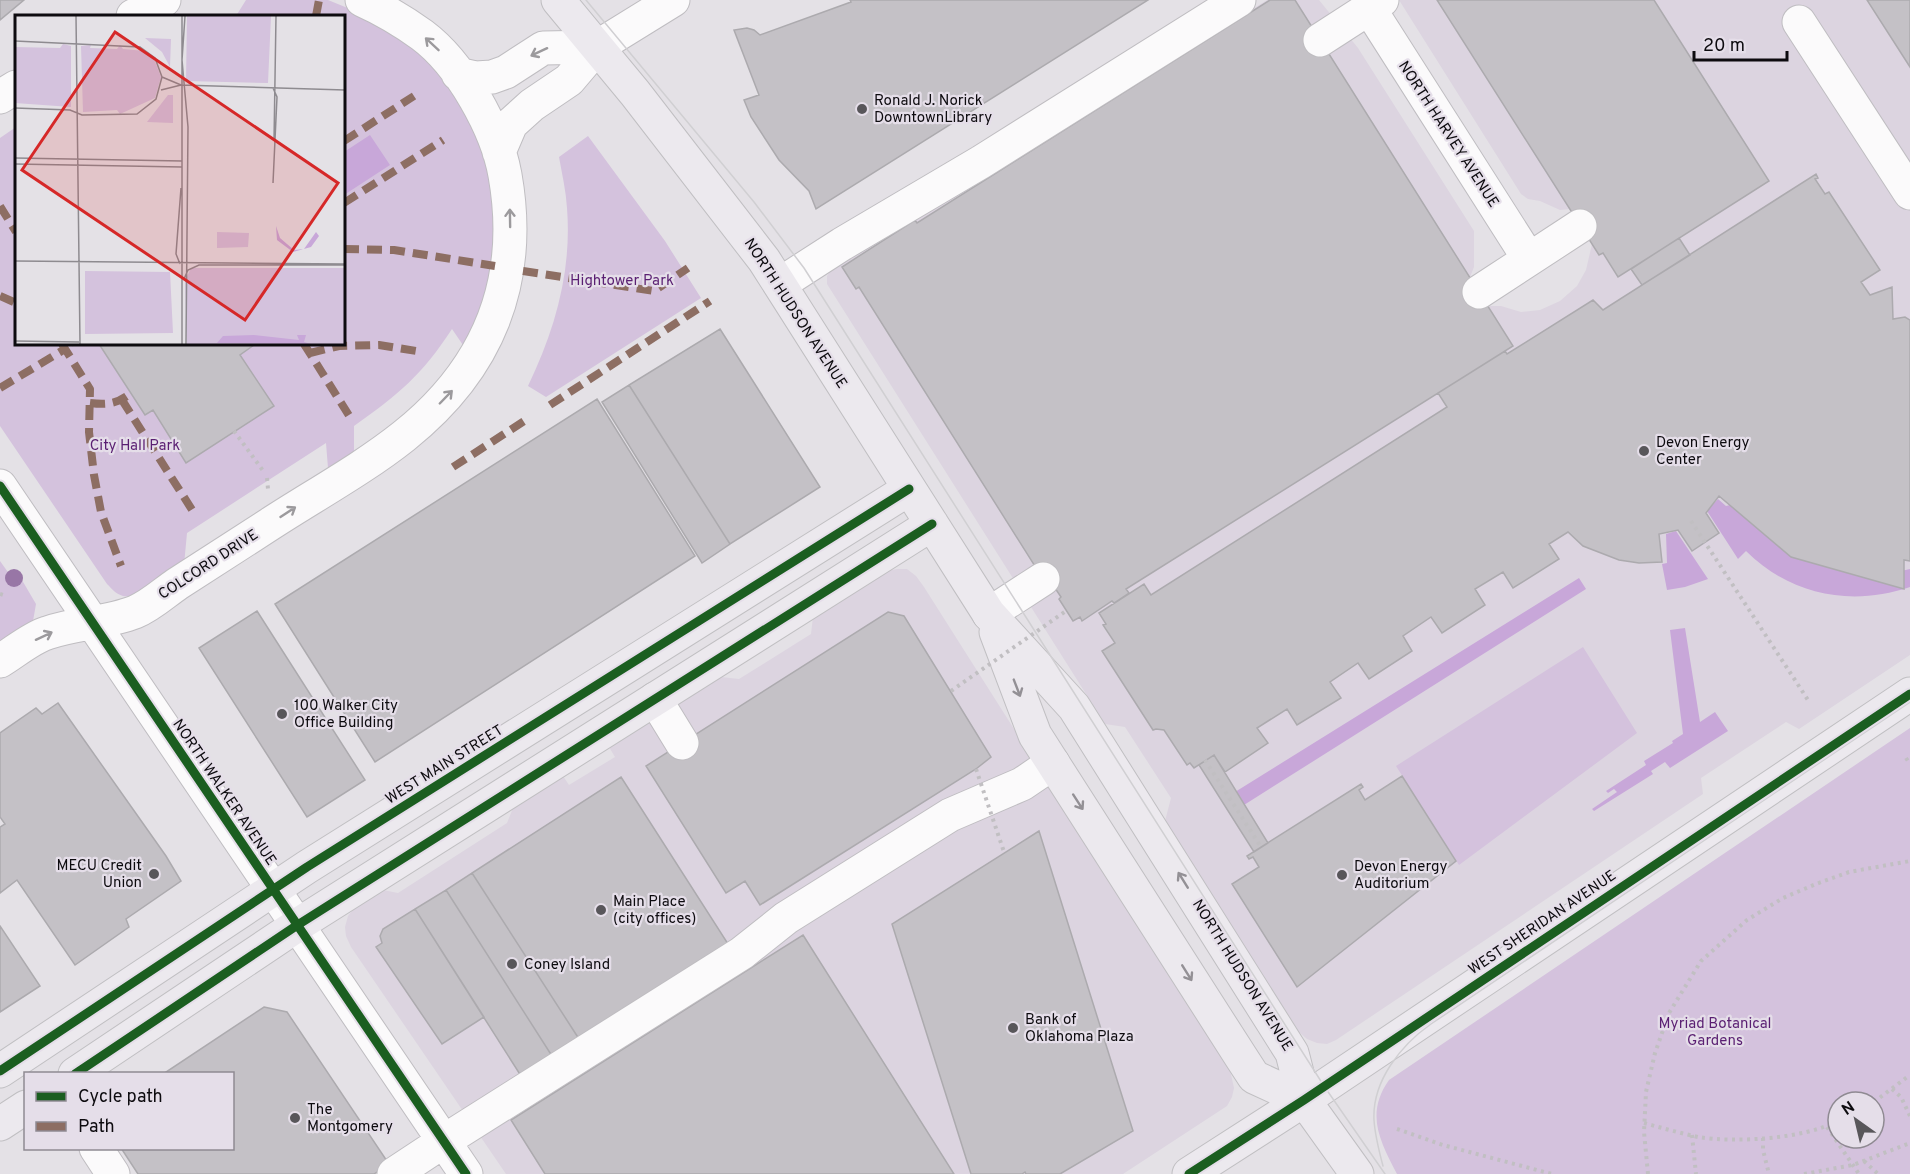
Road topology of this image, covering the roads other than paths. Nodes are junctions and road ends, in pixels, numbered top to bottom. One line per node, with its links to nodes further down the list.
1 (362, 0): 9 (street, COLCORD DRIVE, one-way to 1)
2 (558, 0): 8 (main road, NORTH HUDSON AVENUE)
3 (673, 0): 8 (street)
4 (1239, 0): 16 (street)
5 (1367, 2): 7 (street); 15 (street, NORTH HARVEY AVENUE)
6 (1799, 22): 13 (street)
7 (1320, 40)
8 (597, 47): 9 (street, one-way to 9); 12 (street); 16 (main road, NORTH HUDSON AVENUE)
9 (458, 74): 12 (street, COLCORD DRIVE)
10 (15, 88): 11 (street)
11 (0, 97)
12 (499, 152): 23 (street, COLCORD DRIVE, one-way to 12)
13 (1910, 194)
14 (1580, 226): 15 (street)
15 (1529, 259): 17 (street)
16 (780, 284): 19 (main road, NORTH HUDSON AVENUE)
17 (1479, 292)
18 (0, 486): 23 (street, NORTH WALKER AVENUE)
19 (909, 489): 20 (main road, NORTH HUDSON AVENUE); 29 (main road, WEST MAIN STREET)
20 (932, 524): 22 (main road, NORTH HUDSON AVENUE); 26 (main road)
21 (1043, 579): 22 (street)
22 (989, 614): 28 (main road, NORTH HUDSON AVENUE, one-way to 28); 33 (main road, NORTH HUDSON AVENUE, one-way to 22)
23 (92, 622): 24 (street, COLCORD DRIVE, one-way to 23); 29 (street, NORTH WALKER AVENUE)
24 (0, 661)
25 (1910, 694): 33 (main road, WEST SHERIDAN AVENUE)
26 (655, 699): 27 (street); 30 (main road)
27 (682, 743)
28 (1053, 763): 33 (main road, NORTH HUDSON AVENUE, one-way to 33); 36 (street)
29 (273, 890): 30 (street, NORTH WALKER AVENUE); 31 (main road, WEST MAIN STREET)
30 (297, 926): 32 (main road); 36 (street, NORTH WALKER AVENUE)
31 (0, 1071)
32 (78, 1072)
33 (1304, 1100): 41 (main road, WEST SHERIDAN AVENUE); 42 (main road)
34 (24, 1108): 35 (main road)
35 (0, 1124)
36 (444, 1140): 39 (street); 40 (street, NORTH WALKER AVENUE)
37 (97, 1150): 38 (street)
38 (113, 1174)
39 (394, 1174)
40 (466, 1174)
41 (1189, 1174)
42 (1357, 1174)

